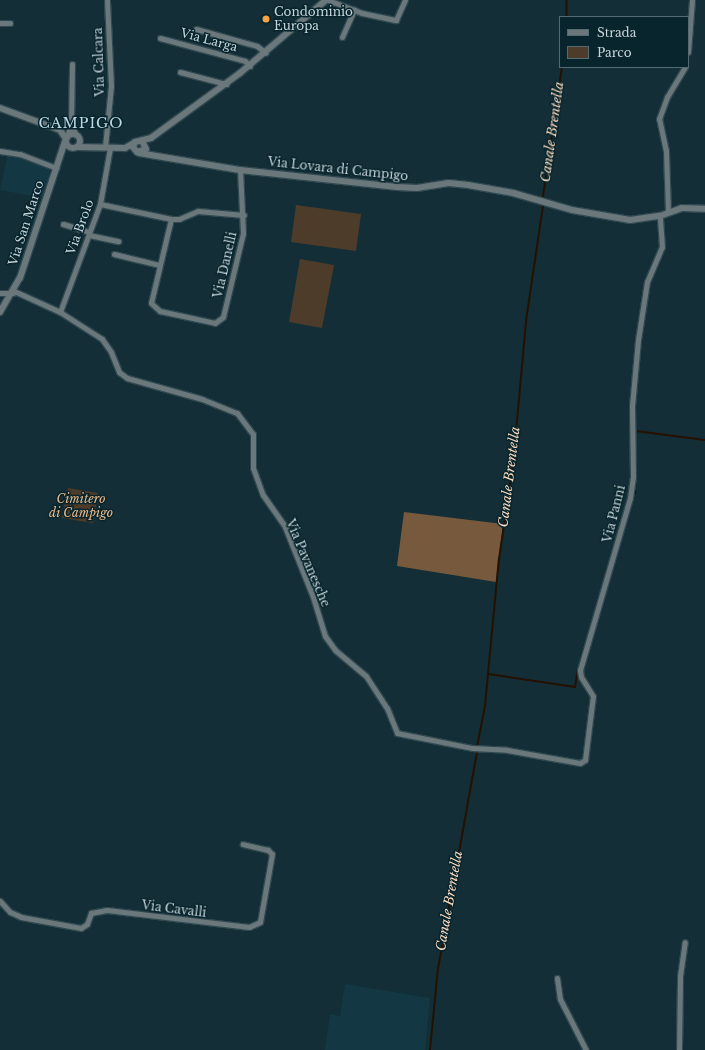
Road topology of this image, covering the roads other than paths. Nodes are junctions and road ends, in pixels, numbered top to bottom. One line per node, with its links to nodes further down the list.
1 (107, 0): 24 (street, Via Calcara)
2 (327, 0): 5 (street); 12 (street)
3 (405, 0): 5 (street)
4 (692, 0): 11 (street)
5 (354, 10): 9 (street)
6 (0, 23): 7 (street)
7 (10, 23)
8 (196, 29): 12 (street)
9 (342, 37)
10 (160, 38): 14 (street, Via Larga)
11 (689, 39)
12 (266, 53): 14 (street)
13 (72, 64): 19 (street)
14 (250, 66): 17 (street)
15 (684, 68): 33 (street)
16 (180, 72): 17 (street)
17 (226, 84): 21 (street)
18 (0, 108): 19 (street)
19 (71, 137): 22 (street, Via Lovara di Campigo); 23 (street); 23 (street); 28 (street, Via San Marco)
20 (134, 143): 21 (street, Via Lovara di Campigo); 24 (street, Via Lovara di Campigo); 26 (street)
21 (145, 145): 26 (street); 27 (street, Via Lovara di Campigo)
22 (94, 146): 23 (street, Via Lovara di Campigo); 24 (street, Via Lovara di Campigo)
23 (75, 148): 28 (street, Via San Marco)
24 (110, 148): 26 (street, Via Lovara di Campigo); 31 (street, Via Brolo)
25 (0, 151): 29 (street)
26 (138, 153): 27 (street, Via Lovara di Campigo)
27 (156, 156): 30 (street, Via Lovara di Campigo)
28 (60, 159): 29 (street, Via San Marco)
29 (56, 168): 42 (street, Via San Marco)
30 (240, 170): 34 (street, Via Danelli); 35 (street, Via Lovara di Campigo)
31 (100, 204): 36 (street); 38 (street, Via Brolo)
32 (705, 209): 33 (street, Via Lovara di Campigo)
33 (668, 212): 35 (street, Via Lovara di Campigo)
34 (244, 215): 36 (street); 41 (street, Via Danelli)
35 (660, 216): 46 (street, Via Panni)
36 (171, 219): 41 (street)
37 (63, 224): 38 (street)
38 (89, 234): 39 (street); 45 (street, Via Brolo)
39 (118, 241)
40 (114, 254): 41 (street)
41 (159, 265)
42 (13, 292): 43 (street); 44 (street, Via San Marco); 45 (street, Via Pavanesche)
43 (0, 293)
44 (0, 312)
45 (60, 312): 46 (street, Via Pavanesche)
46 (583, 762)
47 (243, 844): 48 (street, Via Cavalli)
48 (0, 901)
49 (685, 942): 52 (street)
50 (557, 978): 51 (street)
51 (586, 1050)
52 (679, 1050)

